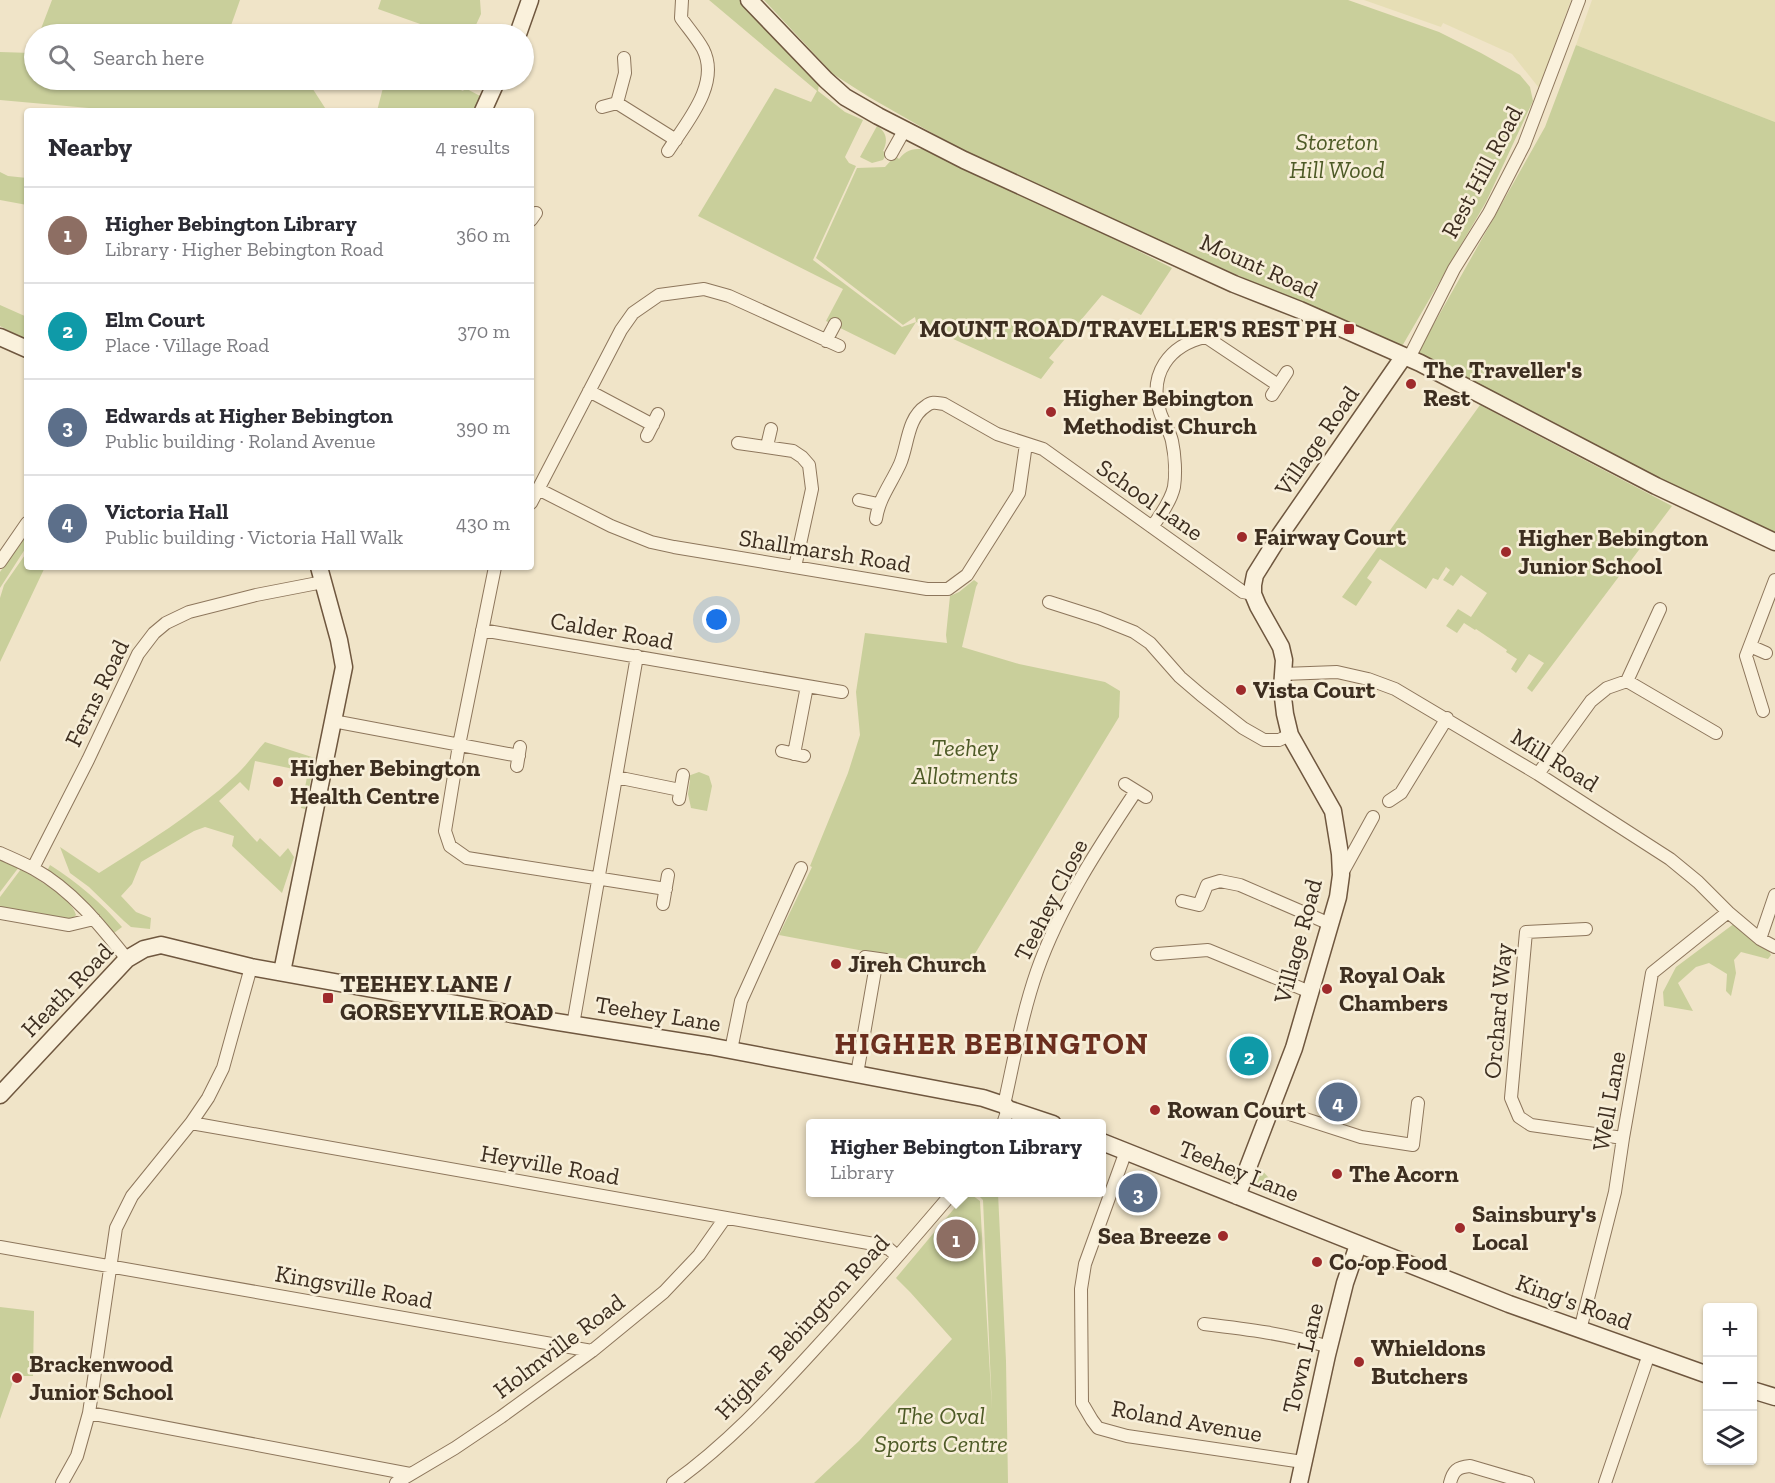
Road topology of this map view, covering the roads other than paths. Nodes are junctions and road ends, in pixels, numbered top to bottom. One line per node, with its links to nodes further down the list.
1 (530, 0): 5 (main road)
2 (682, 0): 12 (street)
3 (749, 0): 11 (main road, Mount Road)
4 (1579, 0): 20 (street, Rest Hill Road)
5 (522, 24)
6 (629, 65): 8 (street)
7 (492, 90): 10 (main road)
8 (617, 104): 9 (street); 12 (street)
9 (602, 107)
10 (484, 108)
11 (905, 129): 14 (street); 20 (main road, Mount Road)
12 (676, 140): 13 (street)
13 (668, 151)
14 (891, 154)
15 (835, 324): 17 (street)
16 (0, 337): 19 (main road)
17 (826, 341): 18 (street); 22 (street)
18 (838, 346)
19 (24, 348)
20 (1404, 361): 35 (main road, Mount Road); 41 (main road, Village Road)
21 (1287, 372): 34 (street)
22 (589, 391): 23 (street); 28 (street)
23 (653, 425)
24 (771, 429): 27 (street)
25 (738, 443): 27 (street)
26 (1026, 444): 31 (street, School Lane); 34 (street, School Lane); 37 (street, Shallmarsh Road)
27 (768, 446): 37 (street)
28 (538, 489): 29 (street); 37 (street, Shallmarsh Road)
29 (534, 497)
30 (859, 500): 31 (street)
31 (878, 504): 32 (street, School Lane)
32 (876, 519)
33 (24, 527): 36 (street)
34 (1152, 527): 41 (street, School Lane)
35 (1775, 542)
36 (0, 562)
37 (795, 567)
38 (494, 570): 44 (street)
39 (321, 575): 54 (main road); 67 (street, Ferns Road)
40 (1775, 580): 45 (street)
41 (1253, 594): 48 (main road, Village Road)
42 (1049, 602): 56 (street)
43 (1660, 609): 49 (street)
44 (482, 630): 47 (street, Calder Road); 57 (street)
45 (1750, 646): 46 (street); 52 (street)
46 (1766, 653)
47 (637, 656): 50 (street, Calder Road); 62 (street)
48 (1283, 674): 53 (street, Mill Road); 56 (main road, Village Road)
49 (1627, 681): 55 (street); 60 (street)
50 (807, 686): 51 (street, Calder Road); 58 (street)
51 (843, 692)
52 (1764, 711)
53 (1447, 718): 60 (street, Mill Road); 64 (street)
54 (333, 721): 57 (street); 87 (main road)
55 (1716, 733)
56 (1290, 735): 70 (main road, Village Road)
57 (459, 745): 59 (street); 71 (street)
58 (793, 754)
59 (518, 756)
60 (1538, 774): 76 (street, Mill Road)
61 (683, 775): 62 (street)
62 (615, 777): 71 (street)
63 (1136, 791): 95 (street, Teehey Close)
64 (1389, 801)
65 (1373, 817): 70 (street)
66 (0, 853): 67 (street)
67 (33, 868): 78 (street)
68 (801, 868): 90 (street)
69 (668, 875): 72 (street)
70 (1341, 875): 79 (main road, Village Road)
71 (599, 879): 72 (street); 89 (street)
72 (666, 889): 75 (street)
73 (1775, 895): 81 (street)
74 (1182, 902): 79 (street)
75 (663, 904)
76 (1728, 912): 81 (street, Mill Road); 98 (street, Well Lane)
77 (0, 913): 78 (street)
78 (94, 919): 84 (street)
79 (1330, 924): 88 (main road, Village Road)
80 (1586, 929): 98 (street, Orchard Way)
81 (1760, 939): 82 (street, Mill Road)
82 (1775, 947)
83 (1157, 954): 88 (street)
84 (127, 959): 86 (main road, Heath Road); 92 (main road, Heath Road)
85 (876, 959): 91 (street)
86 (251, 968): 87 (main road, Teehey Lane); 97 (street)
87 (282, 972): 89 (main road, Teehey Lane)
88 (1310, 992): 94 (main road, Village Road)
89 (573, 1025): 90 (main road, Teehey Lane)
90 (732, 1050): 91 (main road, Teehey Lane)
91 (857, 1074): 95 (main road, Teehey Lane)
92 (0, 1095)
93 (1418, 1103): 94 (street)
94 (1271, 1108): 101 (main road, Village Road)
95 (1005, 1112): 96 (main road, Teehey Lane)
96 (1033, 1119)
97 (191, 1123): 103 (street, Heyville Road); 107 (street)
98 (1623, 1138): 109 (street, Well Lane)
99 (1106, 1144): 100 (main road, Teehey Lane)
100 (1126, 1151): 101 (main road, Teehey Lane); 117 (street, Roland Avenue)
101 (1237, 1196): 104 (main road, Teehey Lane)
102 (949, 1197): 106 (street, Higher Bebington Road)
103 (725, 1218): 106 (street, Heyville Road); 111 (street, Holmville Road)
104 (1358, 1245): 109 (main road, King's Road); 110 (main road, Town Lane)
105 (0, 1247): 107 (street, Kingsville Road)
106 (897, 1256): 121 (street, Higher Bebington Road)
107 (110, 1265): 111 (street, Kingsville Road); 116 (street)
108 (1203, 1324): 110 (street)
109 (1580, 1330): 112 (main road, King's Road)
110 (1329, 1347): 117 (main road, Town Lane)
111 (592, 1351): 118 (street, Holmville Road)
112 (1649, 1354): 113 (main road, King's Road); 125 (street)
113 (1703, 1373)
114 (1757, 1392): 115 (main road)
115 (1775, 1397)
116 (89, 1413): 118 (street); 119 (street)
117 (1303, 1462): 122 (main road, Town Lane)
118 (410, 1474): 120 (street, Holmville Road)
119 (62, 1483)
120 (396, 1483)
121 (673, 1483)
122 (1299, 1483)
123 (1450, 1483): 124 (street)
124 (1528, 1483)
125 (1605, 1483)

